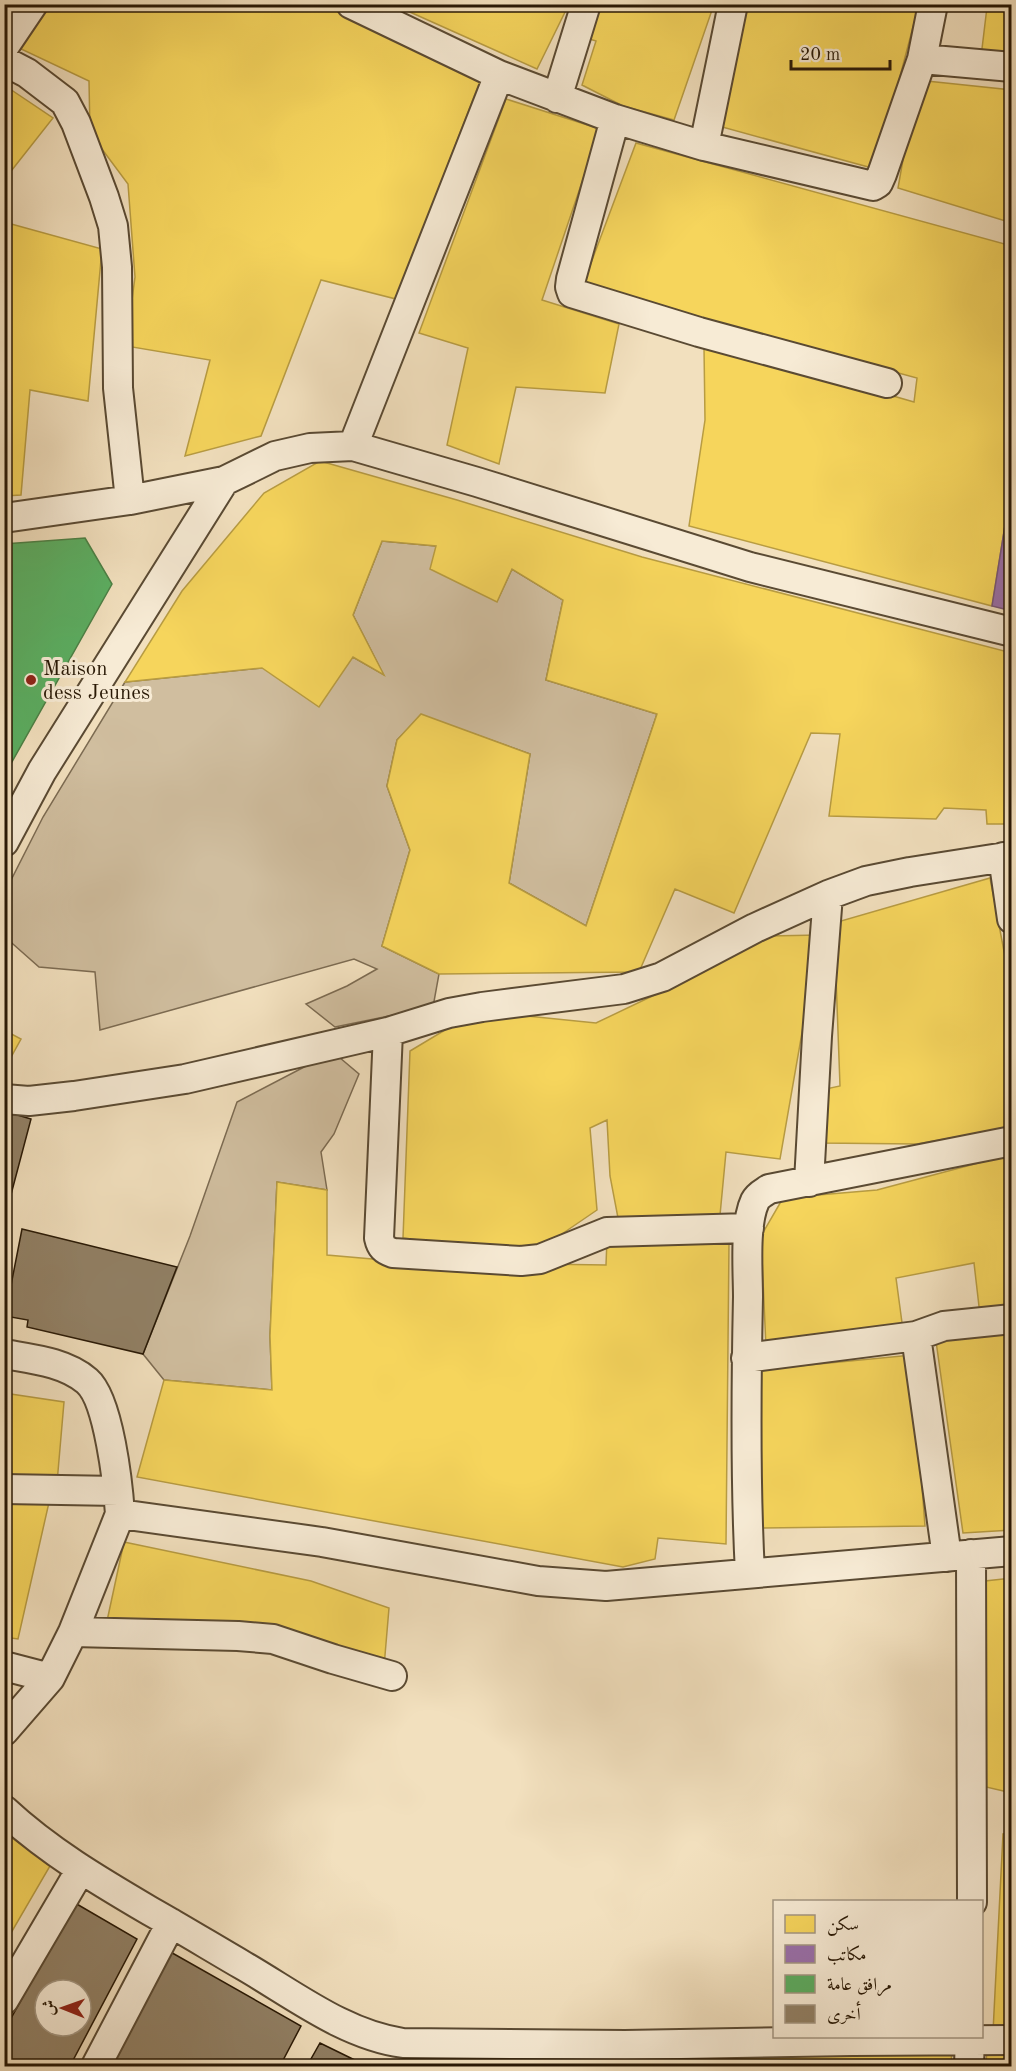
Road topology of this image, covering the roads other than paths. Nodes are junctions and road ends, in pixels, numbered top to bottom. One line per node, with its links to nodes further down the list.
1 (33, 4): 6 (street)
2 (351, 4): 10 (street)
3 (586, 4): 11 (street)
4 (733, 4): 13 (street)
5 (933, 4): 7 (street)
6 (4, 47)
7 (922, 59): 9 (street); 13 (street)
8 (4, 61): 17 (street)
9 (1011, 67)
10 (499, 75): 11 (street); 15 (street)
11 (557, 98): 12 (street)
12 (615, 119): 13 (street); 14 (street)
13 (704, 146)
14 (887, 383)
15 (353, 446): 16 (street); 19 (street)
16 (224, 481): 17 (street); 20 (street)
17 (130, 500): 18 (street)
18 (4, 518)
19 (1011, 632)
20 (4, 842)
21 (1007, 857): 22 (street); 23 (street)
22 (828, 895): 24 (street); 27 (street)
23 (1011, 919)
24 (388, 1032): 25 (street); 28 (street)
25 (4, 1099)
26 (1011, 1141): 27 (street)
27 (809, 1182): 28 (street)
28 (749, 1228): 32 (street)
29 (1011, 1319): 30 (street)
30 (916, 1336): 32 (street); 36 (street)
31 (4, 1354): 34 (street)
32 (746, 1358): 37 (street)
33 (4, 1489): 34 (street)
34 (119, 1502): 37 (street); 38 (street)
35 (1011, 1551): 36 (street)
36 (959, 1555): 37 (street); 45 (street)
37 (750, 1573)
38 (73, 1632): 40 (street); 41 (street)
39 (4, 1666): 41 (street)
40 (392, 1676)
41 (50, 1678): 42 (street)
42 (4, 1731)
43 (4, 1810): 44 (street)
44 (81, 1869): 46 (street); 47 (street)
45 (972, 1900)
46 (171, 1923): 49 (street); 50 (street)
47 (4, 2000)
48 (1011, 2040): 49 (street)
49 (970, 2048)
50 (96, 2067)

